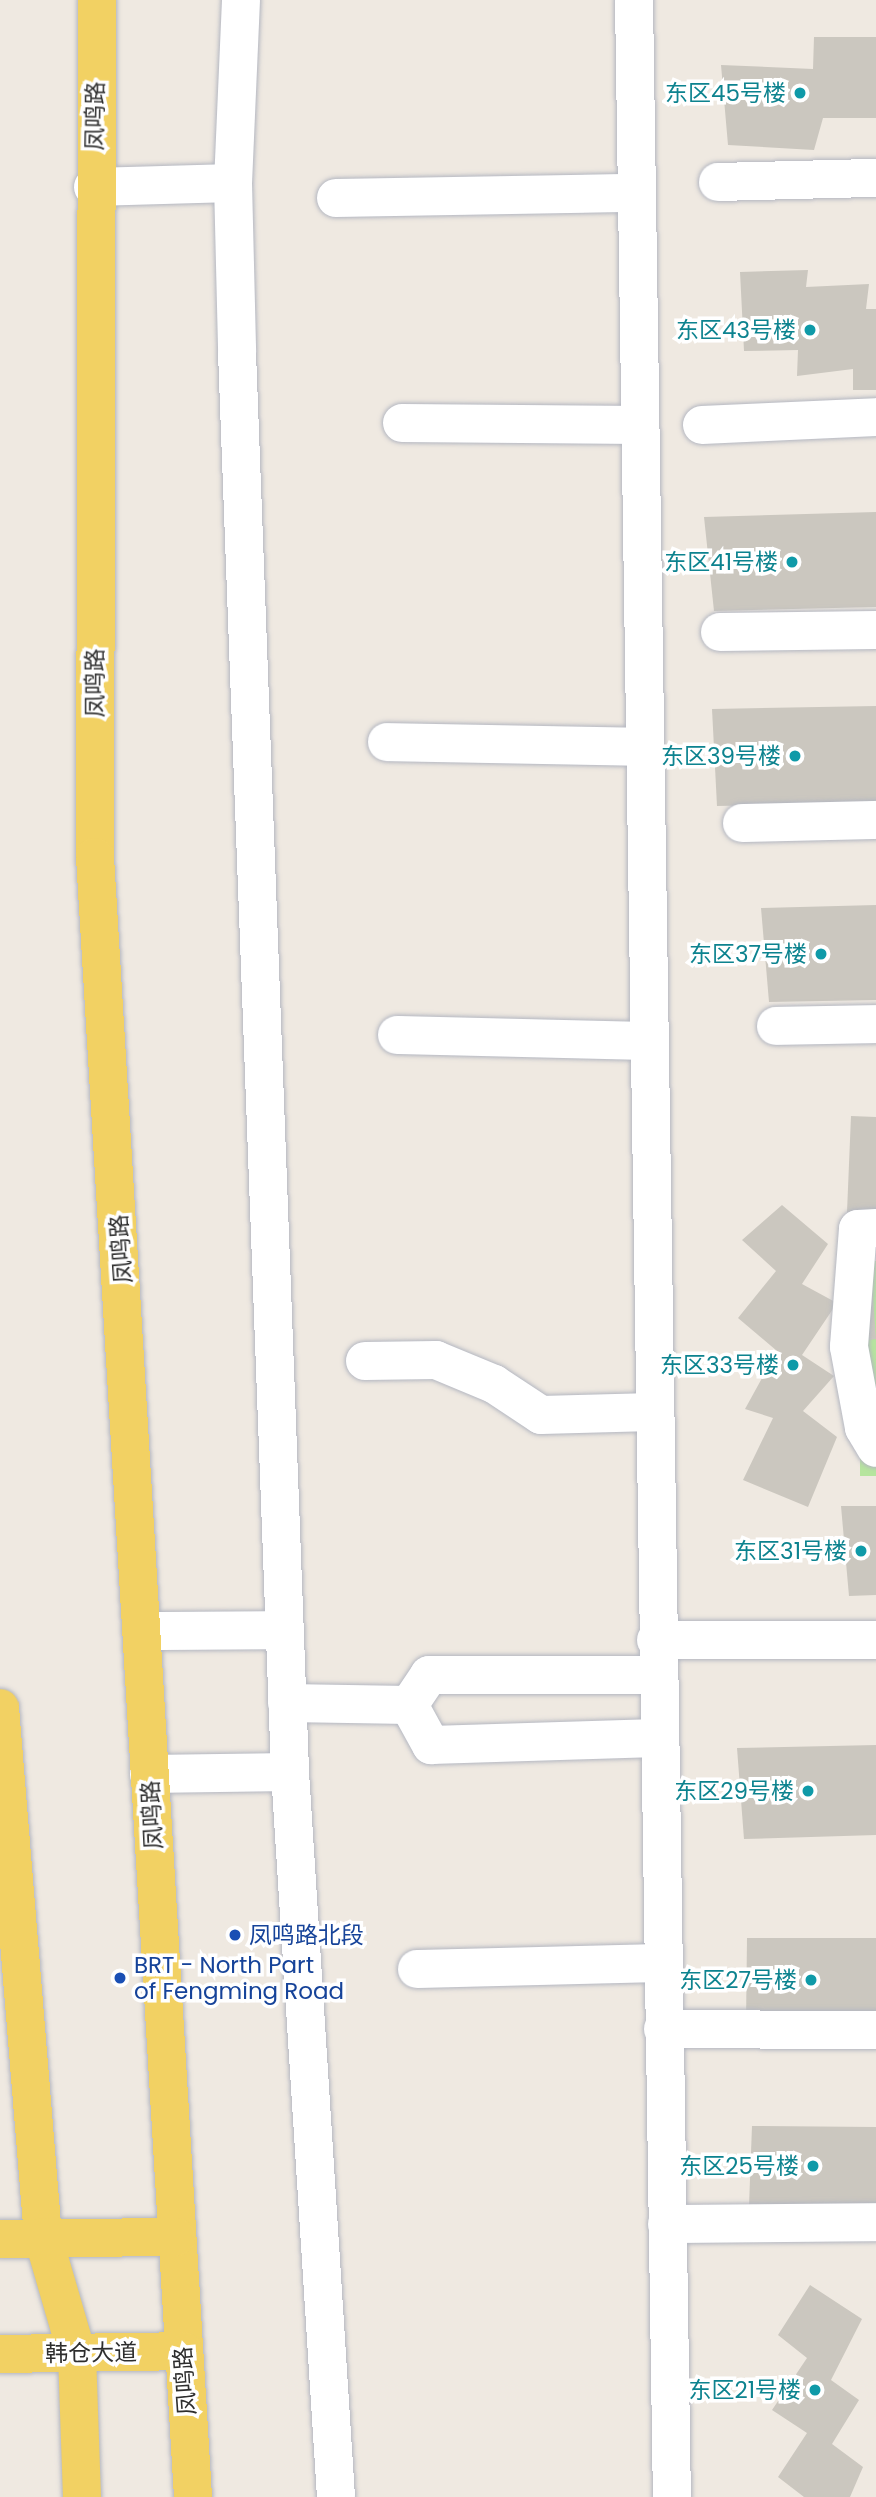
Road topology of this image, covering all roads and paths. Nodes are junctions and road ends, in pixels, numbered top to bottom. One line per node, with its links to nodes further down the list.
1 (97, 0): 7 (main road, 凤鸣路)
2 (242, 0): 6 (street)
3 (634, 0): 8 (street)
4 (876, 178): 5 (street)
5 (718, 182)
6 (233, 183): 7 (street); 28 (street)
7 (93, 187): 29 (main road, 凤鸣路)
8 (637, 193): 9 (street); 12 (street)
9 (336, 198)
10 (876, 417): 13 (street)
11 (402, 423): 12 (street)
12 (640, 425): 17 (street)
13 (702, 425)
14 (876, 630): 15 (street)
15 (720, 632)
16 (387, 742): 17 (street)
17 (645, 747): 23 (street)
18 (876, 820): 19 (street)
19 (742, 823)
20 (876, 1024): 21 (street)
21 (776, 1026)
22 (397, 1035): 23 (street)
23 (648, 1041): 26 (street)
24 (876, 1228): 27 (street)
25 (365, 1361): 26 (street)
26 (653, 1412): 31 (street)
27 (876, 1448)
28 (284, 1630): 29 (street); 32 (street)
29 (146, 1631): 37 (main road, 凤鸣路)
30 (876, 1640): 31 (street)
31 (657, 1658): 33 (street); 35 (street)
32 (287, 1703): 33 (street); 36 (street)
33 (409, 1705): 35 (street)
34 (0, 1708): 44 (main road)
35 (657, 1738): 38 (street)
36 (289, 1772): 37 (street); 52 (street)
37 (149, 1774): 45 (main road, 凤鸣路)
38 (662, 1963): 39 (street); 40 (street)
39 (417, 1969)
40 (663, 2029): 41 (street); 43 (street)
41 (876, 2030)
42 (876, 2222): 43 (street)
43 (667, 2224): 53 (street)
44 (43, 2237): 45 (main road); 46 (main road); 49 (main road)
45 (176, 2237): 47 (main road, 凤鸣路)
46 (0, 2239)
47 (183, 2351): 49 (main road, 韩仓大道); 51 (main road, 凤鸣路)
48 (0, 2354): 49 (main road, 韩仓大道)
49 (77, 2354): 50 (main road)
50 (82, 2497)
51 (192, 2497)
52 (336, 2497)
53 (672, 2497)

